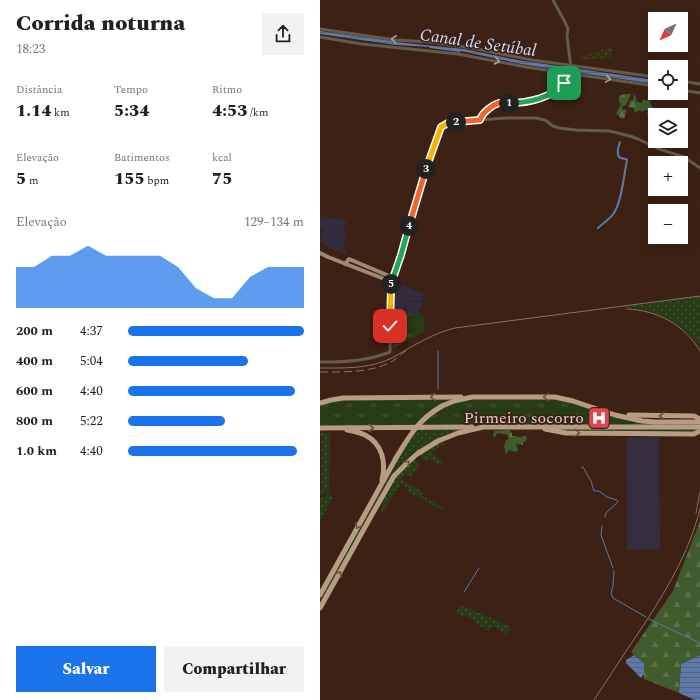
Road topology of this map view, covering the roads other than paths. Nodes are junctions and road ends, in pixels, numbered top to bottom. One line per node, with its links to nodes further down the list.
1 (553, 0): 4 (street)
2 (320, 29): 4 (street, one-way to 2)
3 (320, 37): 4 (street, one-way to 4)
4 (570, 69): 5 (street); 8 (street, one-way to 8); 11 (street)
5 (648, 76)
6 (688, 82): 7 (street)
7 (700, 84)
8 (648, 85)
9 (688, 91): 10 (street)
10 (700, 93)
11 (479, 120): 12 (street); 15 (street)
12 (700, 168)
13 (320, 253): 14 (main road)
14 (345, 264): 15 (main road); 15 (main road)
15 (393, 280): 16 (street)
16 (320, 362)
17 (472, 397): 18 (highway, one-way to 18); 19 (highway, one-way to 17); 30 (highway, bridge)
18 (320, 402)
19 (610, 413): 20 (highway, one-way to 19); 21 (highway)
20 (700, 420): 21 (highway)
21 (670, 425): 24 (highway); 25 (highway)
22 (483, 427): 23 (highway); 27 (highway, one-way to 22); 32 (highway, one-way to 22)
23 (539, 427): 24 (highway); 29 (highway, one-way to 29)
24 (639, 427): 29 (highway)
25 (700, 427)
26 (320, 428): 27 (highway)
27 (332, 428): 30 (highway)
28 (700, 431): 29 (highway)
29 (628, 434)
30 (378, 492): 31 (highway, one-way to 31)
31 (320, 595)
32 (320, 608)

